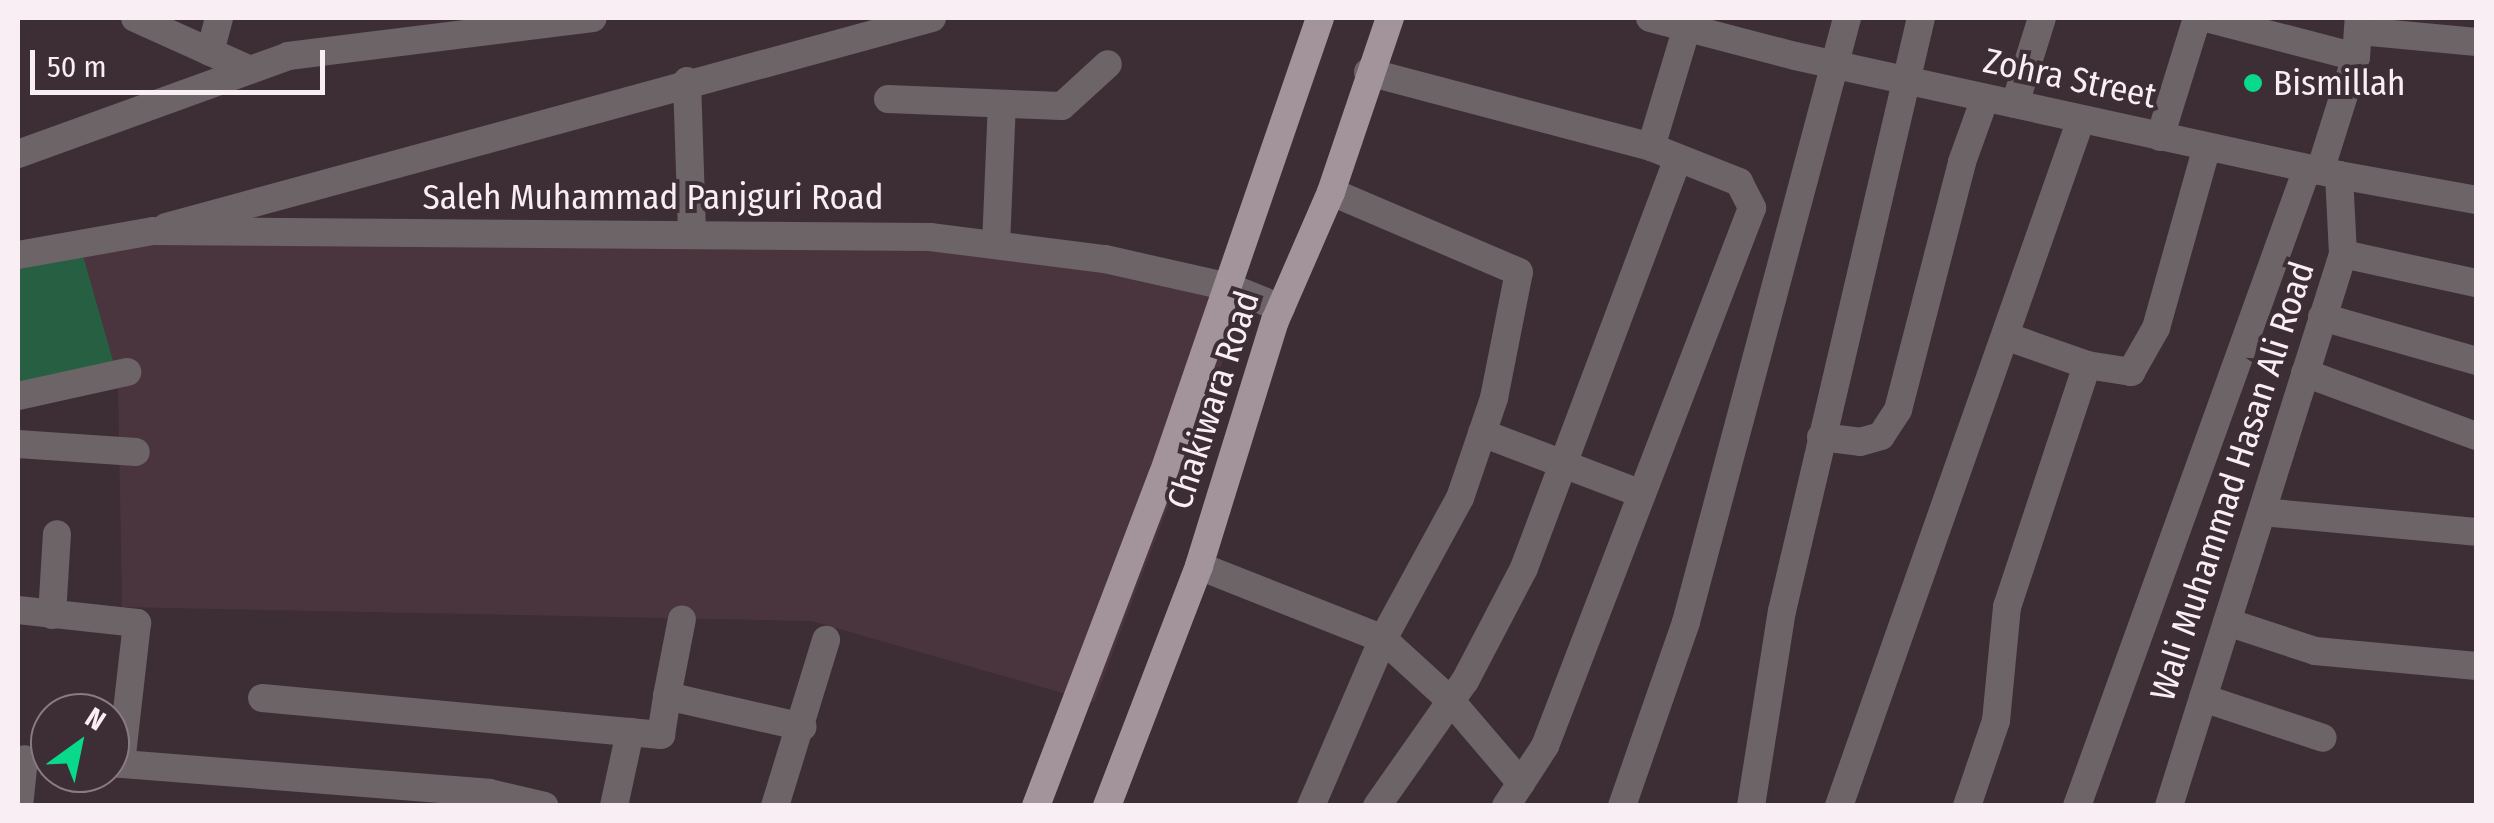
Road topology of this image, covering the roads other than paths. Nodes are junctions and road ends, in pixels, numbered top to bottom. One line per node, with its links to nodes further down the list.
1 (134, 18): 17 (street)
2 (219, 18): 17 (street)
3 (593, 18): 20 (street)
4 (932, 18): 23 (street)
5 (1320, 18): 43 (main road, Chakiwara Road)
6 (1390, 18): 21 (main road, Chakiwara Road)
7 (1650, 18): 13 (street, Zohra Street)
8 (1846, 18): 19 (street)
9 (1921, 18): 22 (street)
10 (2042, 18): 27 (street)
11 (2197, 18): 29 (street)
12 (2206, 18): 15 (street)
13 (1687, 27): 19 (street, Zohra Street); 31 (street)
14 (2444, 28): 15 (street); 16 (street)
15 (2358, 35): 34 (street)
16 (2476, 42)
17 (210, 52): 20 (street)
18 (1108, 64): 26 (street)
19 (1831, 64): 22 (street, Zohra Street); 90 (street)
20 (250, 70): 32 (street)
21 (1368, 72): 31 (street); 35 (main road, Chakiwara Road)
22 (1901, 79): 24 (street, Zohra Street); 54 (street)
23 (687, 82): 37 (street); 38 (street)
24 (1985, 98): 27 (street, Zohra Street); 54 (street)
25 (888, 99): 26 (street)
26 (1002, 104): 39 (street)
27 (2015, 104): 28 (street, Zohra Street)
28 (2081, 119): 29 (street, Zohra Street); 46 (street)
29 (2160, 136): 30 (street, Zohra Street)
30 (2208, 147): 34 (street, Zohra Street); 48 (street)
31 (1651, 148): 33 (street)
32 (18, 154)
33 (1678, 158): 57 (street); 58 (street)
34 (2322, 171): 36 (street, Zohra Street); 40 (street, Wali Muhammad Hasan Ali Road); 94 (street)
35 (1331, 192): 44 (main road, Chakiwara Road); 52 (street)
36 (2476, 200)
37 (153, 231): 38 (street, Saleh Muhammad Panjguri Road); 41 (street, Saleh Muhammad Panjguri Road)
38 (692, 235): 39 (street, Saleh Muhammad Panjguri Road)
39 (996, 245): 43 (street, Saleh Muhammad Panjguri Road)
40 (2343, 254): 42 (street); 45 (street, Wali Muhammad Hasan Ali Road)
41 (18, 255)
42 (2476, 284)
43 (1229, 286): 44 (street, Saleh Muhammad Panjguri Road); 86 (main road, Chakiwara Road)
44 (1281, 308): 62 (main road, Chakiwara Road)
45 (2322, 317): 47 (street); 50 (street, Wali Muhammad Hasan Ali Road)
46 (2008, 337): 48 (street); 92 (street)
47 (2476, 361)
48 (2087, 365): 93 (street)
49 (127, 372): 51 (street)
50 (2305, 373): 53 (street); 59 (street, Wali Muhammad Hasan Ali Road)
51 (18, 396)
52 (1482, 433): 57 (street); 67 (street)
53 (2476, 436)
54 (1820, 437): 91 (street)
55 (18, 444): 56 (street)
56 (136, 452)
57 (1562, 465): 58 (street); 74 (street)
58 (1642, 494): 80 (street)
59 (2262, 512): 60 (street); 66 (street, Wali Muhammad Hasan Ali Road)
60 (2476, 532)
61 (57, 534): 64 (street)
62 (1199, 566): 67 (street); 87 (main road, Chakiwara Road)
63 (18, 610): 64 (street)
64 (52, 614): 70 (street)
65 (682, 619): 71 (street)
66 (2227, 622): 69 (street); 73 (street, Wali Muhammad Hasan Ali Road)
67 (1383, 639): 74 (street); 88 (street)
68 (826, 640): 75 (street)
69 (2476, 666)
70 (126, 693)
71 (667, 696): 75 (street); 76 (street)
72 (262, 698): 76 (street)
73 (2203, 698): 77 (street); 95 (street, Wali Muhammad Hasan Ali Road)
74 (1451, 700): 80 (street); 89 (street)
75 (802, 727): 85 (street)
76 (630, 732): 84 (street)
77 (2323, 738)
78 (30, 760): 82 (street)
79 (130, 765): 81 (street)
80 (1514, 794)
81 (487, 799): 83 (street)
82 (19, 806)
83 (545, 806)
84 (614, 806)
85 (775, 806)
86 (1036, 806)
87 (1106, 806)
88 (1311, 806)
89 (1377, 806)
90 (1622, 806)
91 (1751, 806)
92 (1839, 806)
93 (1967, 806)
94 (2077, 806)
95 (2169, 806)

